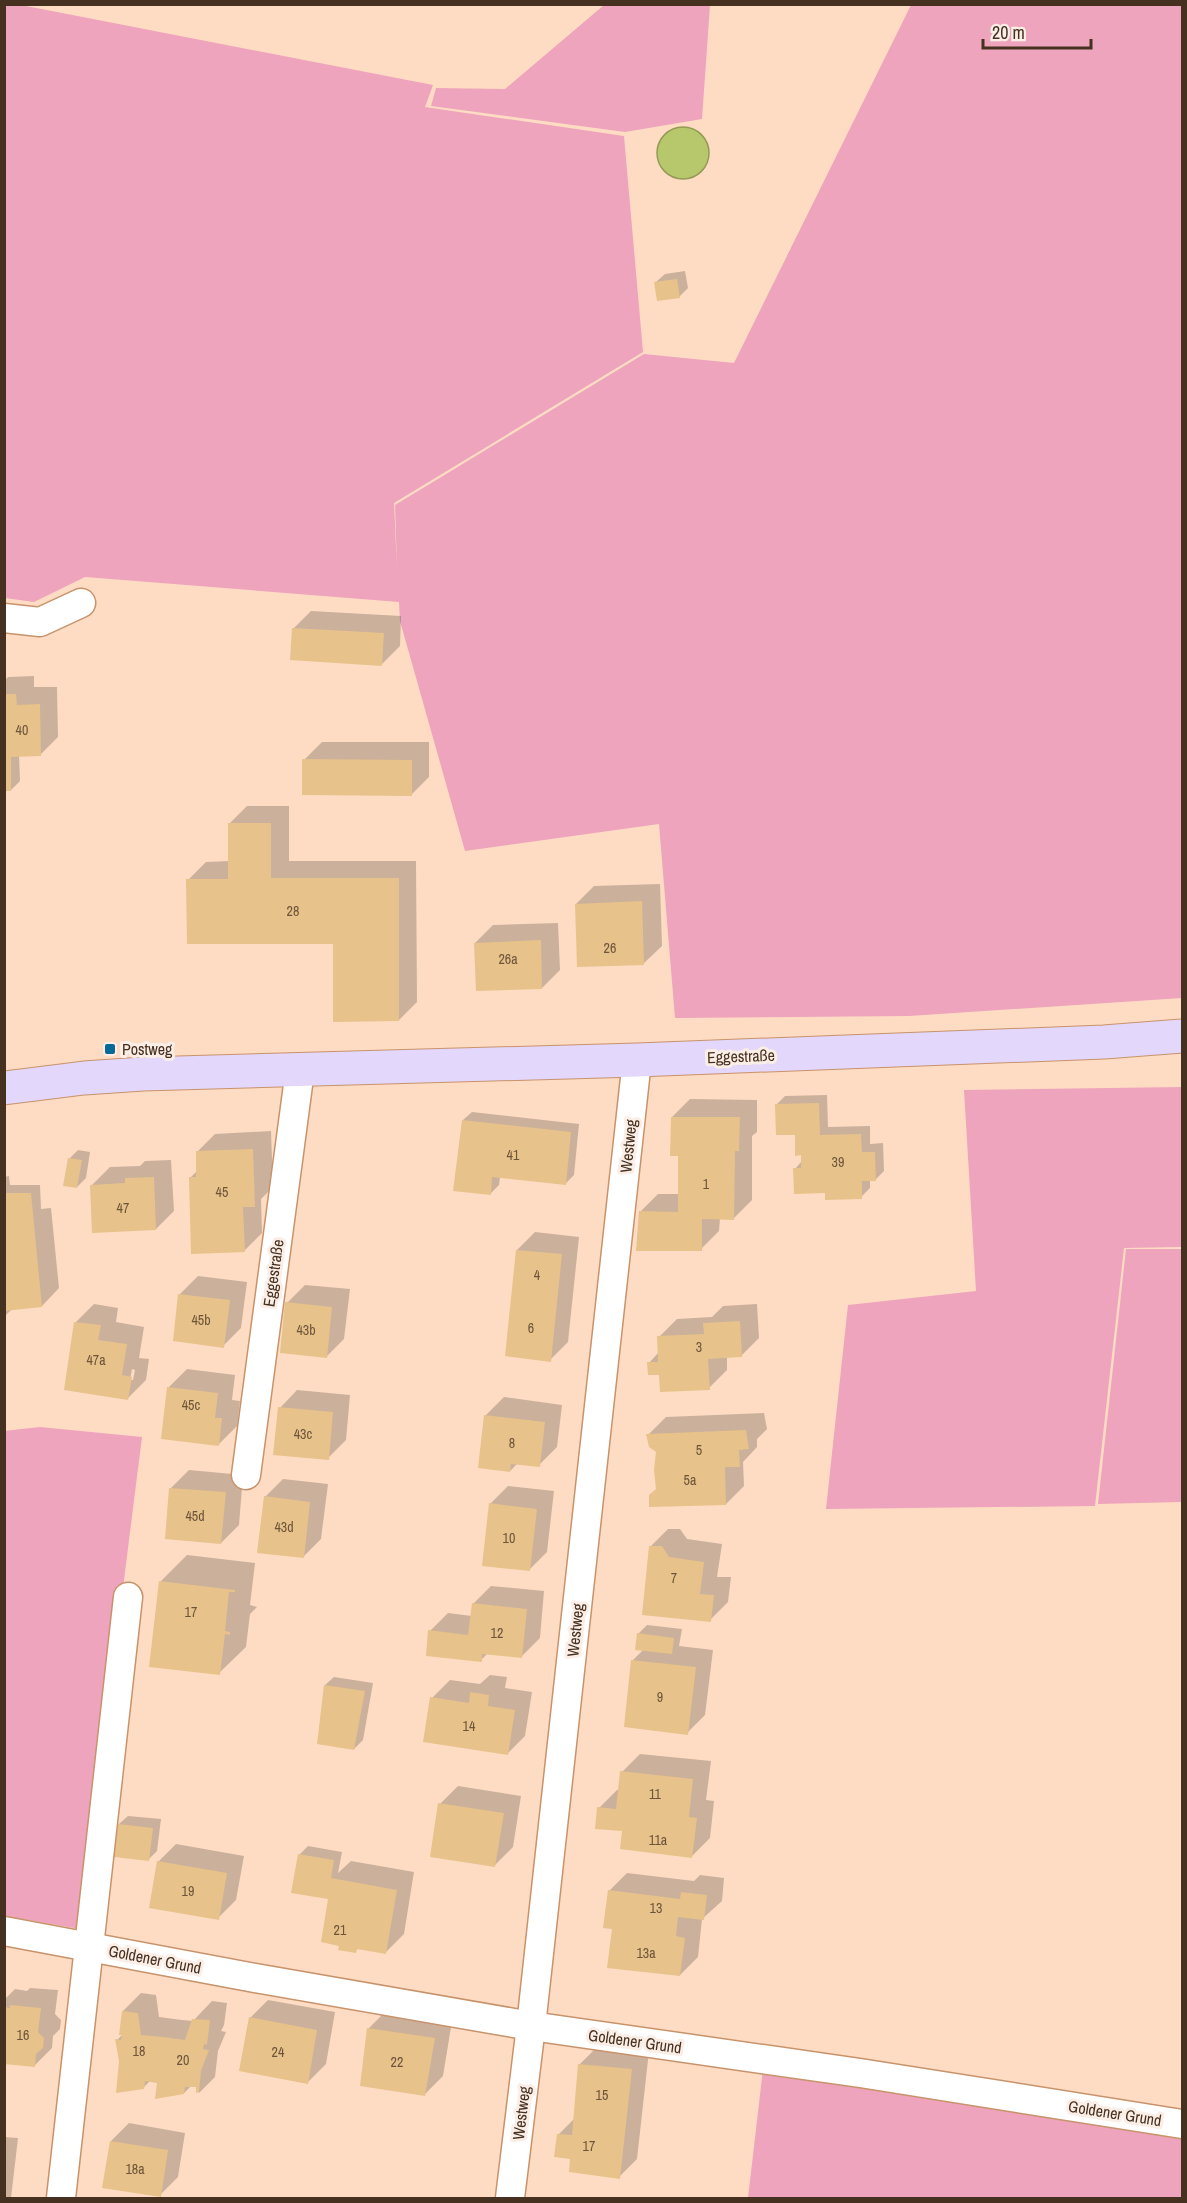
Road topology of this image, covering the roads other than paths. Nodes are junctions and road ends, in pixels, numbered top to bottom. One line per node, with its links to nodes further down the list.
1 (81, 603): 2 (street)
2 (4, 618)
3 (1182, 1036): 4 (main road, Eggestraße)
4 (637, 1060): 5 (main road, Eggestraße); 11 (street, Westweg)
5 (300, 1070): 6 (main road, Eggestraße); 7 (street, Eggestraße)
6 (4, 1088)
7 (246, 1475)
8 (128, 1597): 10 (street, Goldener Grund)
9 (4, 1931): 10 (street, Goldener Grund)
10 (88, 1947): 11 (street, Goldener Grund); 13 (street, Goldener Grund)
11 (531, 2026): 12 (street, Goldener Grund); 14 (street, Westweg)
12 (1182, 2124)
13 (61, 2199)
14 (510, 2199)

